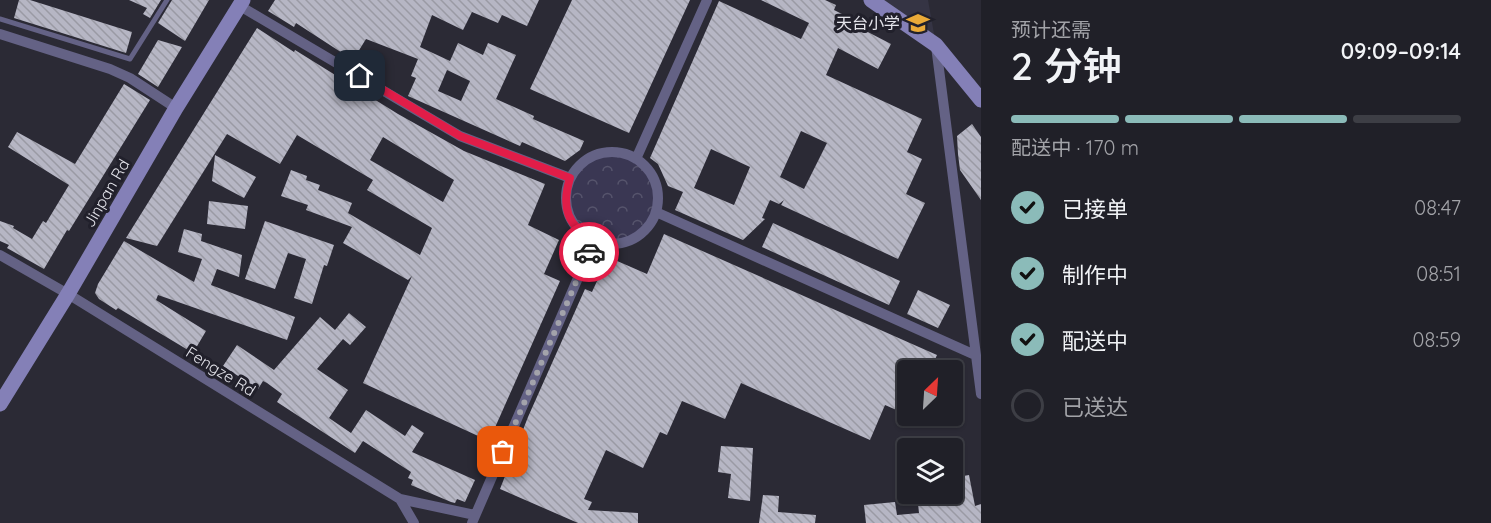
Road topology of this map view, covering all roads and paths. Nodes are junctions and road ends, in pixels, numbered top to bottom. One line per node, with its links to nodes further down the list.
1 (167, 0): 5 (lane)
2 (707, 0): 10 (street)
3 (871, 0): 7 (main road)
4 (242, 3): 9 (main road, Jinpan Rd); 11 (street)
5 (0, 19)
6 (0, 34): 9 (street)
7 (936, 45): 8 (main road); 16 (street)
8 (981, 100)
9 (176, 108): 15 (main road, Jinpan Rd)
10 (636, 159): 11 (street); 12 (street)
11 (570, 178): 13 (street)
12 (656, 212): 13 (street); 16 (street)
13 (594, 241): 20 (street)
14 (0, 255): 15 (street, Fengze Rd)
15 (68, 294): 18 (main road, Jinpan Rd); 19 (street, Fengze Rd)
16 (975, 356): 17 (street)
17 (981, 394)
18 (0, 404)
19 (400, 499): 20 (street); 21 (street, Fengze Rd)
20 (474, 519)
21 (414, 523)

